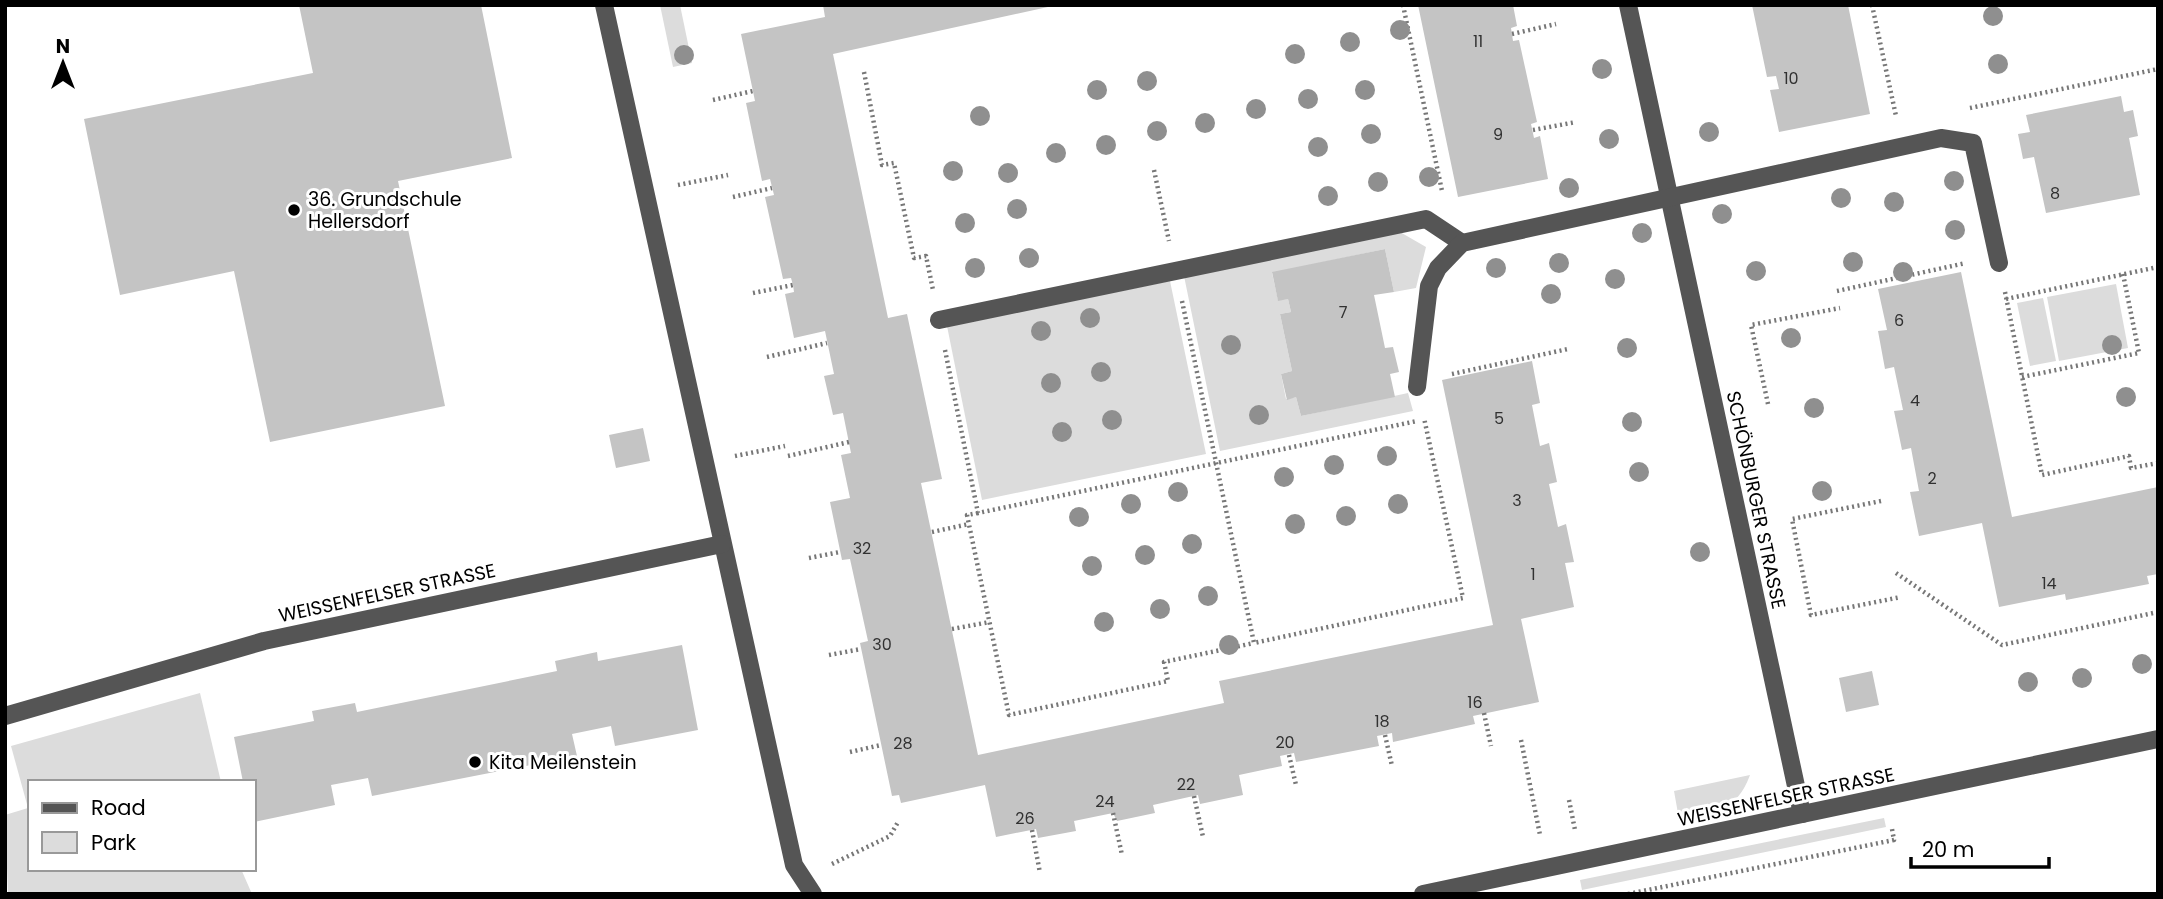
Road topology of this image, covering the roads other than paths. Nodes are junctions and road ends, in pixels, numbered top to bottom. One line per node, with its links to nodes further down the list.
1 (604, 5): 8 (street)
2 (1628, 5): 3 (street, SCHÖNBURGER STRASSE)
3 (1669, 196): 4 (street); 5 (street); 11 (street, SCHÖNBURGER STRASSE)
4 (1457, 240): 6 (street); 7 (street)
5 (1999, 260)
6 (939, 320)
7 (1417, 384)
8 (722, 544): 9 (street, WEISSENFELSER STRASSE); 12 (street)
9 (5, 716)
10 (2158, 739): 11 (street, WEISSENFELSER STRASSE)
11 (1802, 814): 13 (street, WEISSENFELSER STRASSE)
12 (813, 894)
13 (1423, 894)

